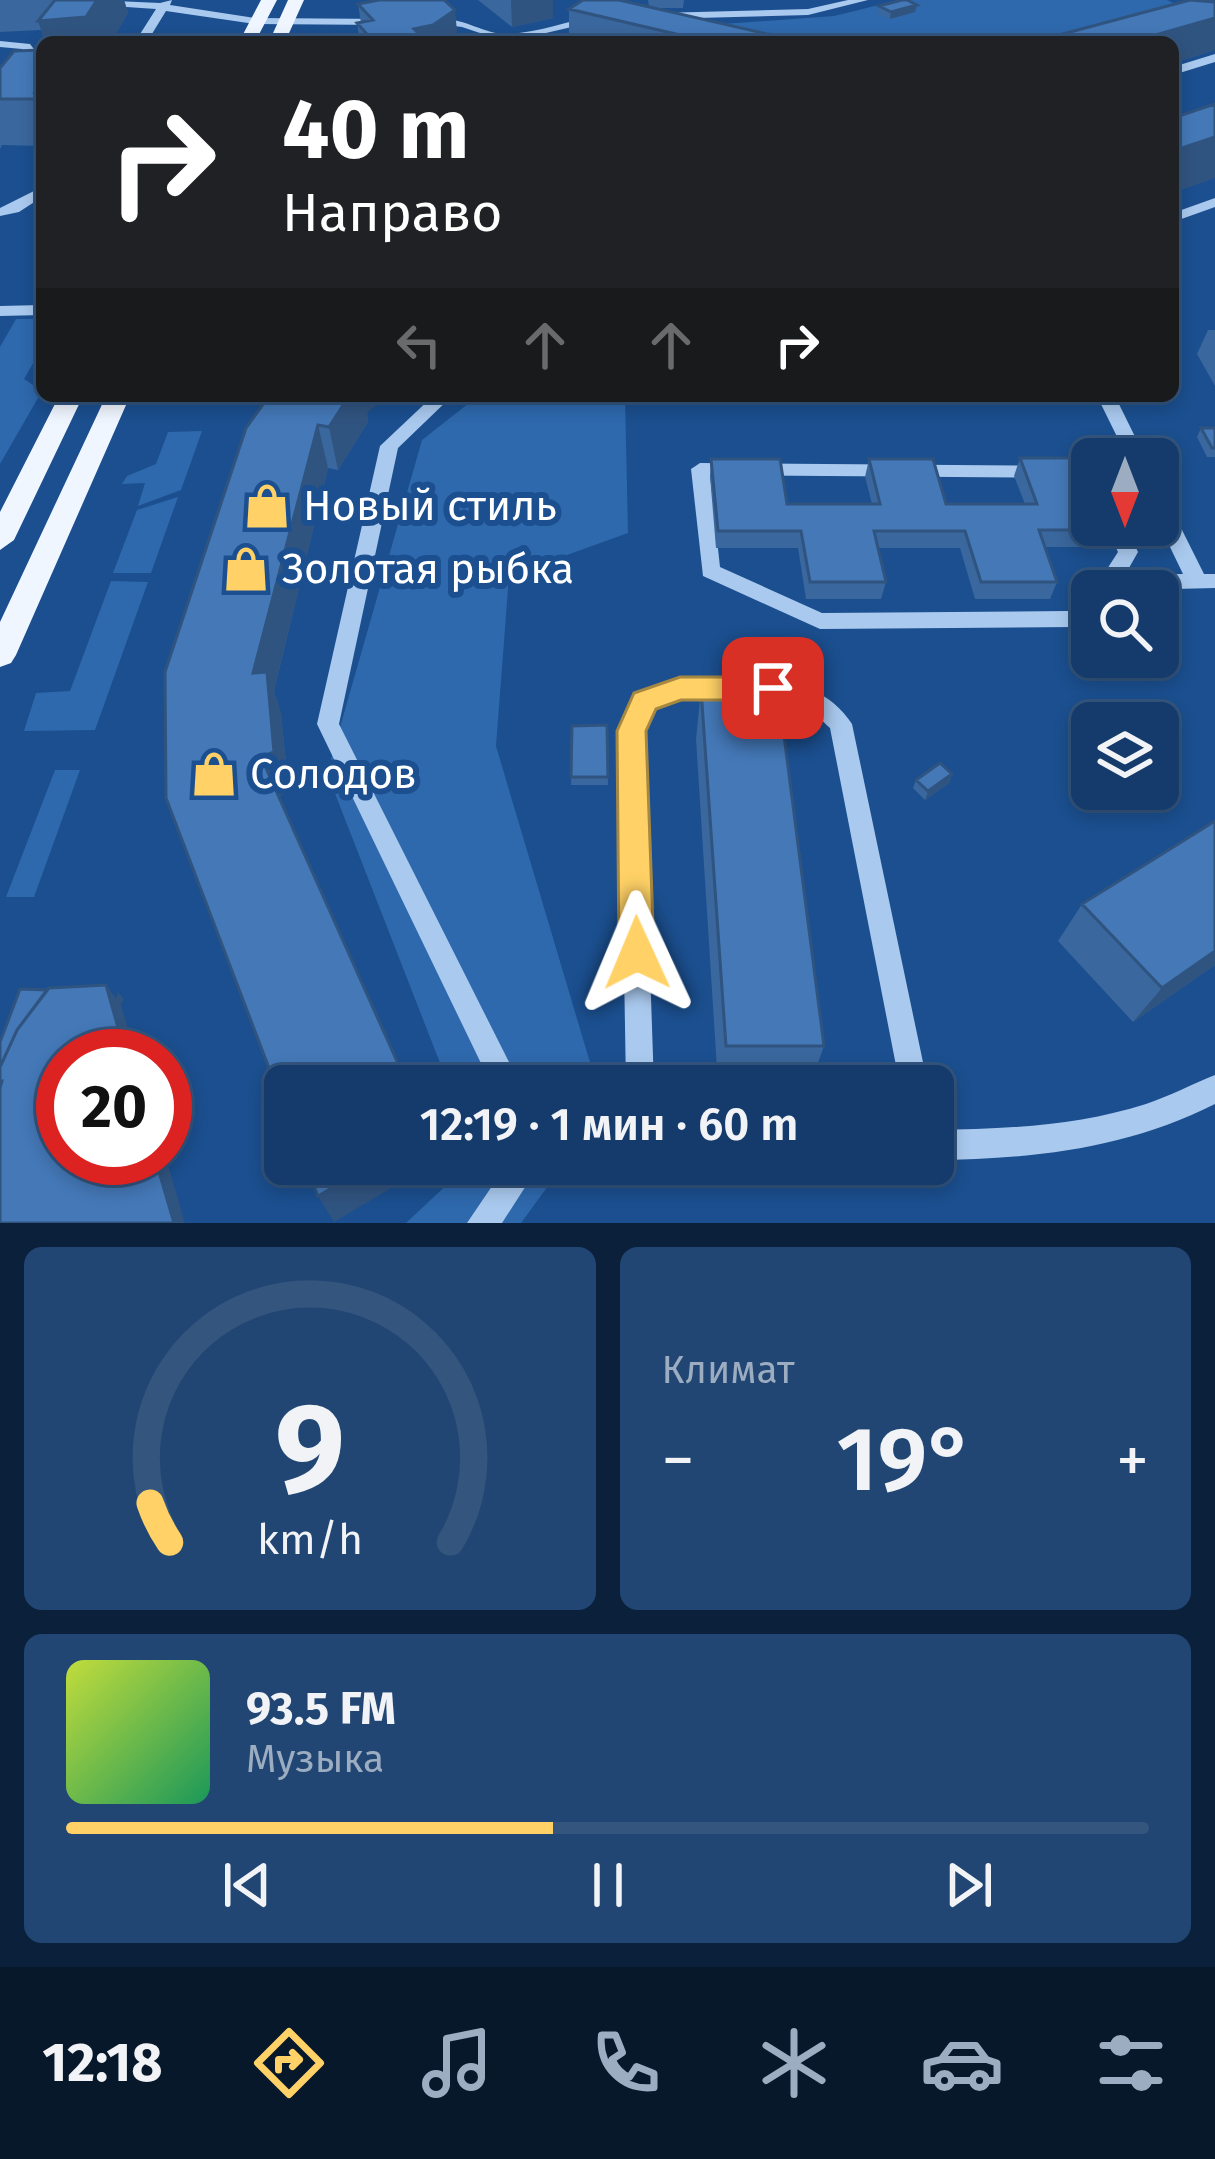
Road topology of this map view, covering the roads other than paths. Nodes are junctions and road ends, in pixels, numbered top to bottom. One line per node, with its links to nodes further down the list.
1 (269, 0): 11 (main road)
2 (296, 0): 12 (main road)
3 (863, 0): 6 (street)
4 (167, 2): 5 (street); 11 (street); 13 (street)
5 (88, 3)
6 (721, 7): 9 (street)
7 (576, 9): 10 (street)
8 (609, 17): 10 (street)
9 (639, 17)
10 (588, 18): 17 (street)
11 (258, 21): 12 (street); 14 (main road)
12 (287, 21): 15 (main road); 16 (street)
13 (145, 36)
14 (250, 36)
15 (280, 36)
16 (494, 36)
17 (525, 36)
18 (0, 44): 21 (street)
19 (1215, 58): 20 (street)
20 (1179, 68)
21 (14, 76): 22 (street)
22 (0, 92)
23 (36, 195): 25 (street)
24 (1215, 202): 26 (street)
25 (0, 212)
26 (1179, 216)
27 (36, 310): 28 (street)
28 (0, 311)
29 (68, 402): 36 (main road)
30 (115, 402): 39 (main road)
31 (437, 402): 40 (street)
32 (1109, 402): 33 (street)
33 (1127, 438)
34 (1071, 472): 38 (street)
35 (1179, 537): 37 (street)
36 (0, 541)
37 (1206, 581)
38 (1071, 619)
39 (0, 655)
40 (496, 1065)
41 (640, 1065): 42 (street)
42 (910, 1065)
43 (1215, 1089): 44 (street)
44 (954, 1144)
45 (510, 1185): 46 (street)
46 (483, 1223)

